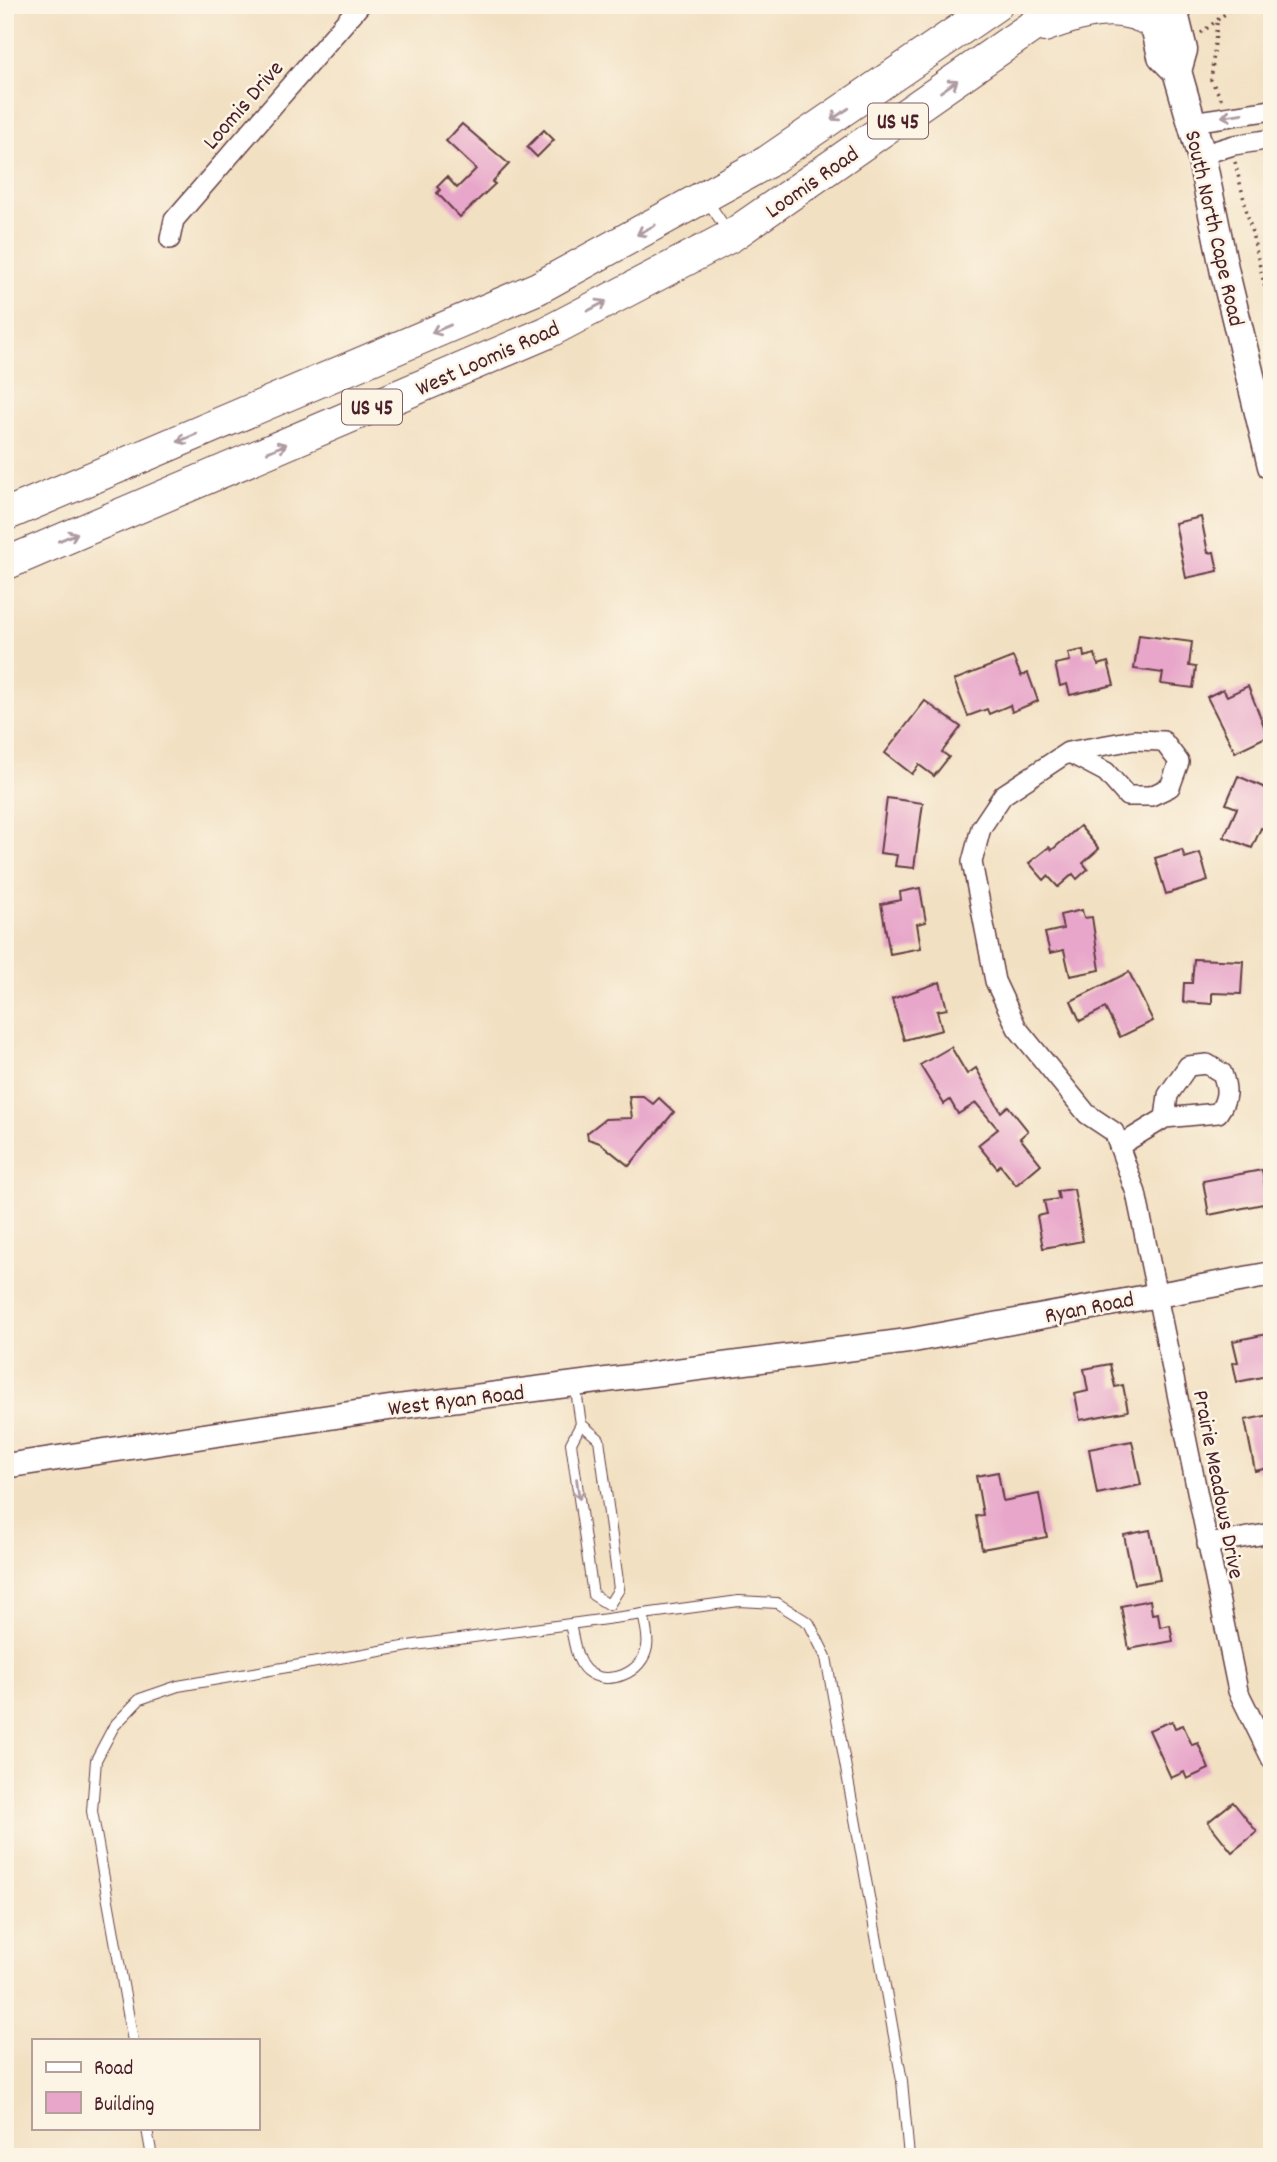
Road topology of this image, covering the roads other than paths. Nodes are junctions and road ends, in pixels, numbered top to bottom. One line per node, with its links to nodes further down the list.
1 (359, 5): 12 (street, Loomis Drive)
2 (996, 5): 10 (main road, Loomis Road / US 45, one-way to 10)
3 (1063, 5): 5 (main road, Loomis Road / US 45)
4 (1159, 11): 5 (main road); 7 (main road, South North Cape Road)
5 (1023, 34): 11 (main road, Loomis Road / US 45, one-way to 5)
6 (1272, 110): 7 (street, one-way to 7)
7 (1192, 122): 9 (main road, South North Cape Road)
8 (1272, 139): 9 (street)
9 (1201, 155): 13 (main road, South North Cape Road)
10 (706, 198): 11 (lane); 14 (main road, West Loomis Road / US 45, one-way to 14)
11 (731, 236): 15 (main road, West Loomis Road / US 45, one-way to 11)
12 (170, 239)
13 (1272, 466)
14 (5, 515)
15 (5, 564)
16 (1069, 752): 16 (street); 18 (street)
17 (1165, 1118): 18 (street)
18 (1119, 1146): 20 (street, Prairie Meadows Drive)
19 (1272, 1274): 20 (street, Ryan Road)
20 (1157, 1293): 21 (street, Ryan Road); 26 (street, Prairie Meadows Drive)
21 (908, 1341): 22 (street, West Ryan Road)
22 (575, 1384): 23 (lane); 24 (street, West Ryan Road)
23 (581, 1424): 27 (lane); 27 (lane, one-way to 27)
24 (5, 1466)
25 (1272, 1532): 26 (street)
26 (1207, 1544): 31 (street, Prairie Meadows Drive)
27 (609, 1605): 29 (lane)
28 (643, 1614): 29 (lane); 30 (lane); 35 (lane)
29 (611, 1619): 30 (lane)
30 (570, 1625): 32 (lane)
31 (1272, 1760)
32 (133, 2039)
33 (147, 2130): 34 (lane)
34 (152, 2157)
35 (909, 2157)

